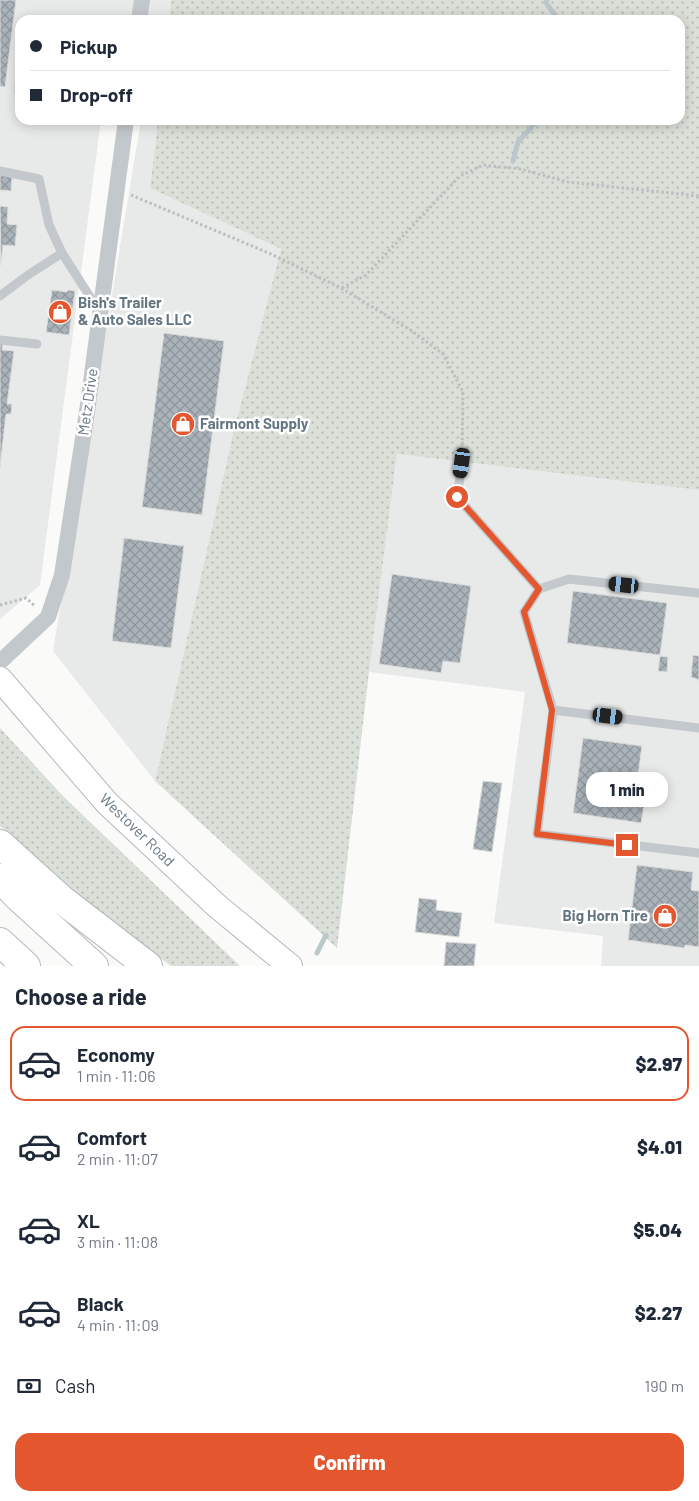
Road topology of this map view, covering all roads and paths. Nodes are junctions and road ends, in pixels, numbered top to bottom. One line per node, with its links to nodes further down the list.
1 (142, 0): 2 (street)
2 (140, 15)
3 (125, 125): 5 (street, Metz Drive)
4 (0, 171): 7 (lane)
5 (117, 189): 8 (path); 10 (street, Metz Drive)
6 (699, 196): 8 (path)
7 (62, 253): 9 (lane); 10 (lane)
8 (341, 288): 13 (path)
9 (0, 296)
10 (100, 312): 17 (street, Metz Drive)
11 (0, 340): 12 (lane)
12 (37, 344)
13 (462, 463): 14 (lane)
14 (539, 589): 15 (lane); 20 (lane)
15 (699, 593)
16 (0, 605): 17 (path)
17 (48, 617): 18 (street, Metz Drive)
18 (0, 662)
19 (0, 679): 30 (street, Westover Road)
20 (552, 710): 21 (lane); 23 (lane)
21 (699, 728)
22 (0, 844): 29 (highway)
23 (699, 853)
24 (0, 878): 28 (highway)
25 (0, 944): 26 (highway); 27 (highway)
26 (20, 966)
27 (26, 966)
28 (94, 966)
29 (148, 966)
30 (290, 966)

